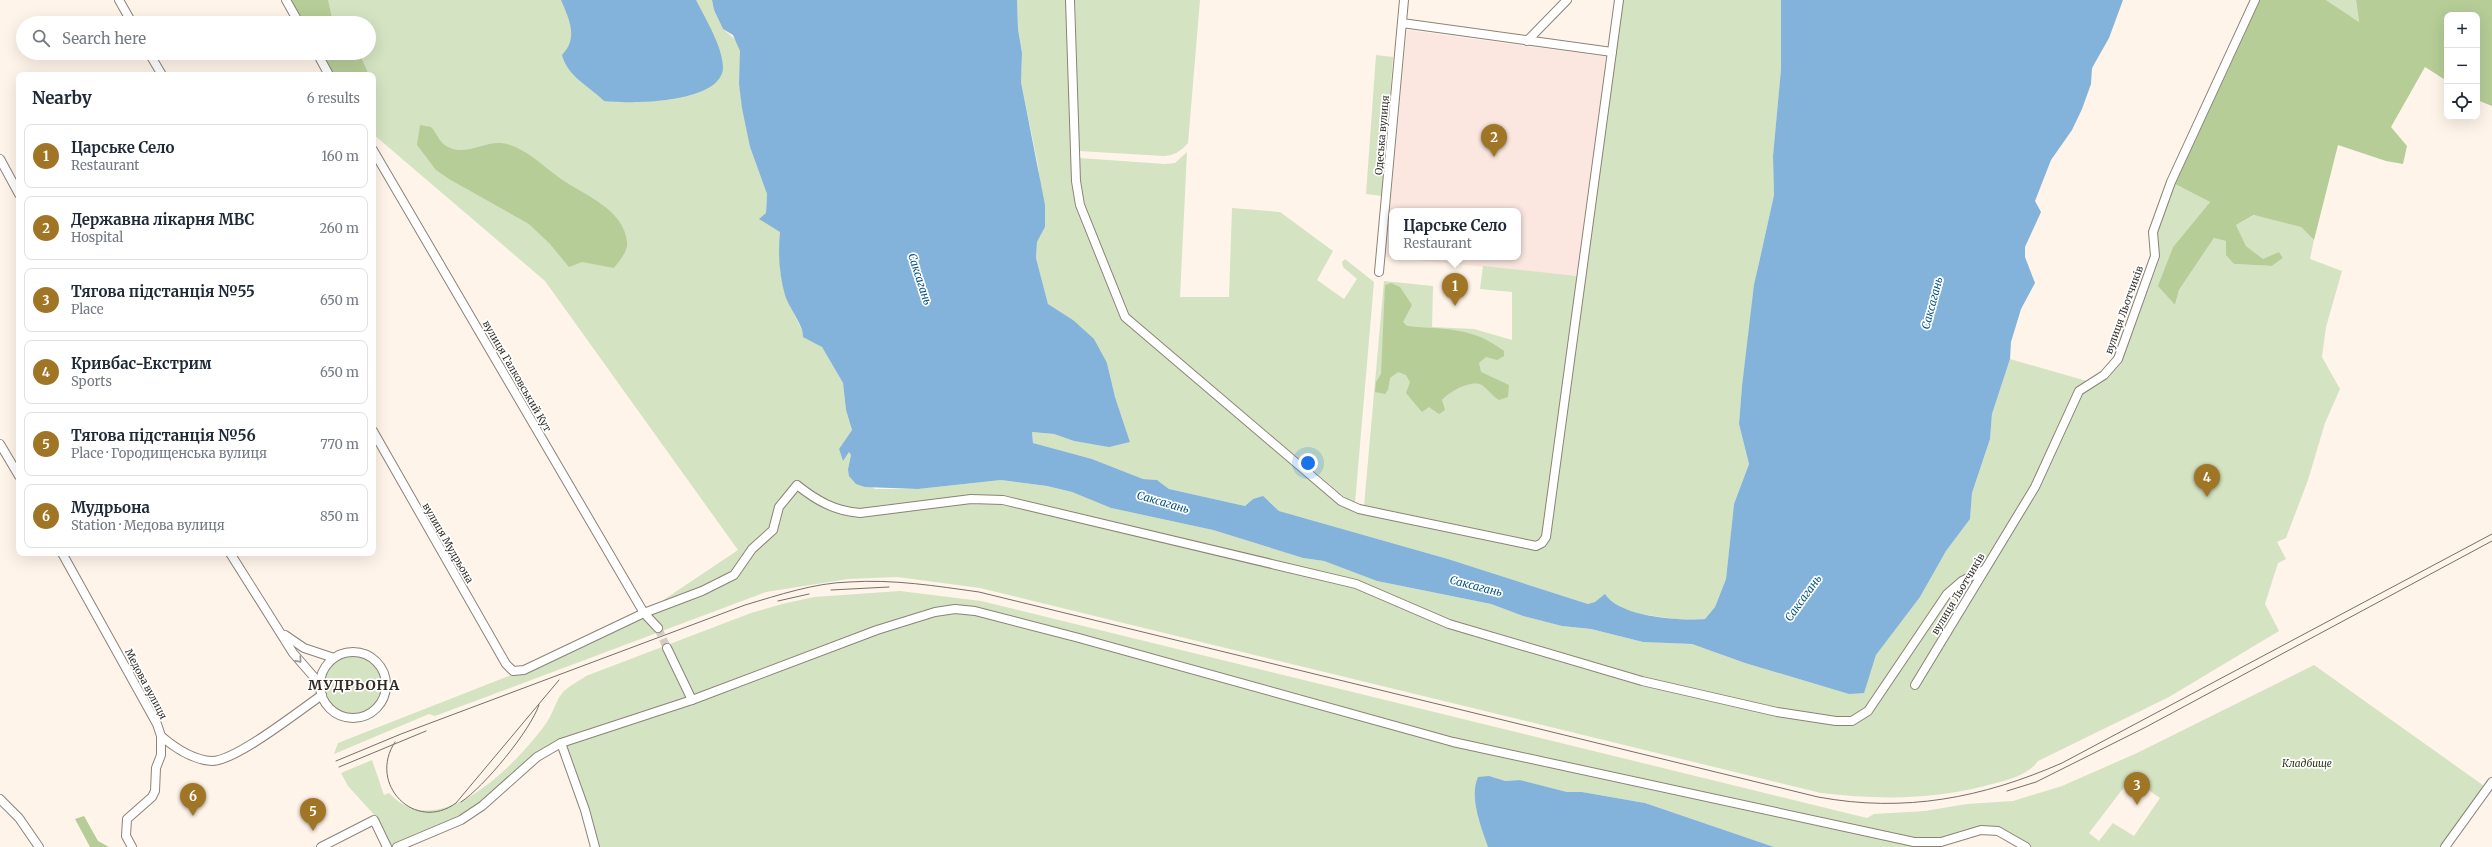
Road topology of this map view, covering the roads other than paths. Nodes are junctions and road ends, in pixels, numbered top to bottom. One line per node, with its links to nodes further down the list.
1 (119, 0): 8 (street)
2 (286, 0): 9 (street)
3 (1070, 0): 12 (street)
4 (1404, 0): 10 (street, Одеська вулиця)
5 (1567, 0): 11 (street)
6 (1619, 0): 12 (street)
7 (2255, 0): 26 (street, вулиця Льотчиків)
8 (128, 16)
9 (295, 16)
10 (1402, 23): 11 (street); 20 (street, Одеська вулиця)
11 (1526, 41): 12 (street)
12 (1612, 52)
13 (153, 60): 15 (street)
14 (320, 60): 16 (street)
15 (160, 72)
16 (327, 72)
17 (376, 155): 27 (street, вулиця Галковський Кут)
18 (0, 158): 19 (street)
19 (16, 188)
20 (1379, 272)
21 (376, 436): 27 (street, вулиця Мудрьона)
22 (0, 444): 23 (street)
23 (16, 471)
24 (64, 556): 36 (street, Медова вулиця)
25 (232, 556): 29 (street)
26 (1984, 570): 27 (street); 33 (street, вулиця Льотчиків)
27 (644, 613): 28 (street, вулиця Галковський Кут)
28 (658, 628)
29 (282, 633): 31 (street); 32 (street, one-way to 32)
30 (667, 648): 35 (street)
31 (334, 658): 32 (street); 34 (street)
32 (320, 684): 34 (street)
33 (1915, 684)
34 (322, 695): 36 (street)
35 (692, 700): 37 (street); 46 (street)
36 (161, 736): 41 (street, Медова вулиця)
37 (561, 743): 44 (street); 45 (street)
38 (2492, 782): 47 (street)
39 (0, 799): 40 (street)
40 (39, 847)
41 (132, 847)
42 (321, 847): 43 (street)
43 (387, 847)
44 (397, 847)
45 (595, 847)
46 (2026, 847)
47 (2446, 847)

